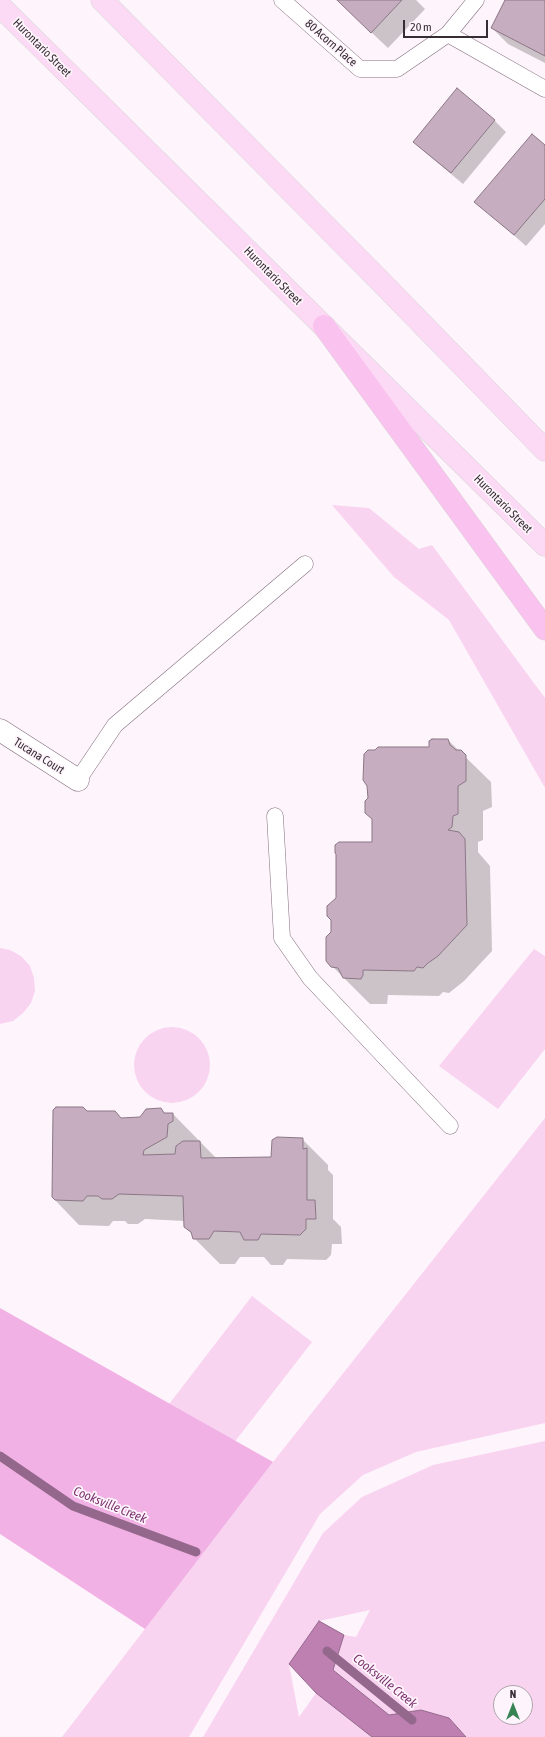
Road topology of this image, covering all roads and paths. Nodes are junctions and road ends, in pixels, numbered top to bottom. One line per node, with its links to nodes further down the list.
1 (102, 0): 8 (main road)
2 (282, 0): 5 (lane, 80 Acorn Place)
3 (476, 0): 5 (lane, 80 Acorn Place)
4 (0, 6): 7 (main road, Hurontario Street)
5 (448, 34): 6 (lane)
6 (545, 90)
7 (324, 326): 9 (main road, Hurontario Street); 11 (highway)
8 (545, 450)
9 (545, 545)
10 (305, 564): 13 (lane)
11 (545, 628)
12 (0, 730): 13 (street, Tucana Court)
13 (78, 780)
14 (275, 816): 15 (lane)
15 (450, 1126)

